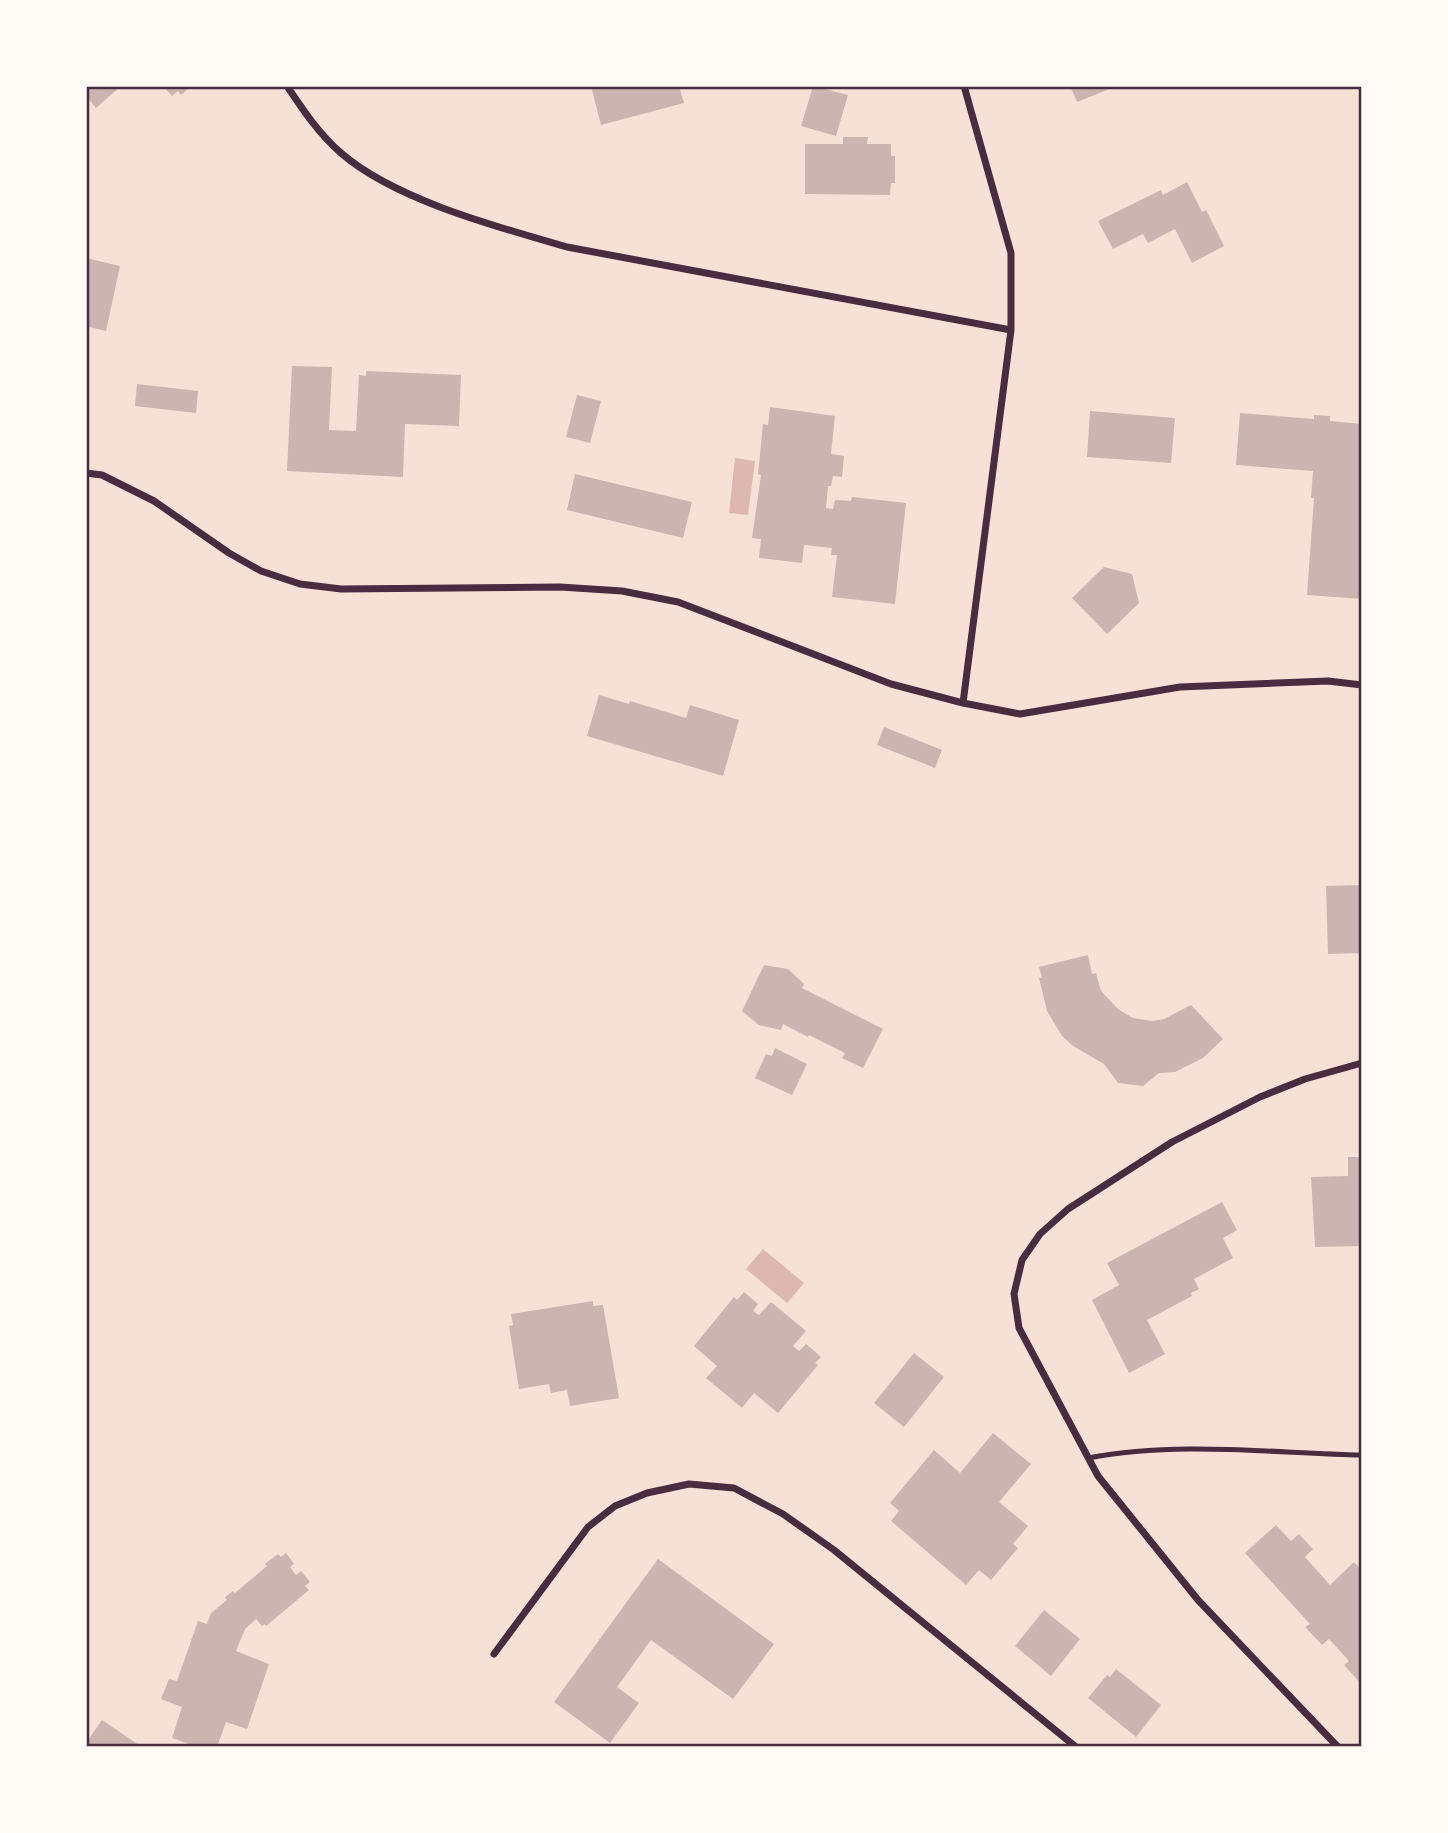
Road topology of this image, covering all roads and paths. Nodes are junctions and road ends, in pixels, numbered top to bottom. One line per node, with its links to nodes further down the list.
1 (288, 86): 3 (street)
2 (964, 86): 3 (street)
3 (1011, 330): 6 (street)
4 (86, 473): 6 (street)
5 (1362, 685): 6 (street)
6 (963, 703)
7 (1362, 1063): 9 (street)
8 (1362, 1455): 9 (lane)
9 (1088, 1458): 12 (street)
10 (494, 1654): 11 (street)
11 (1076, 1747)
12 (1338, 1747)

